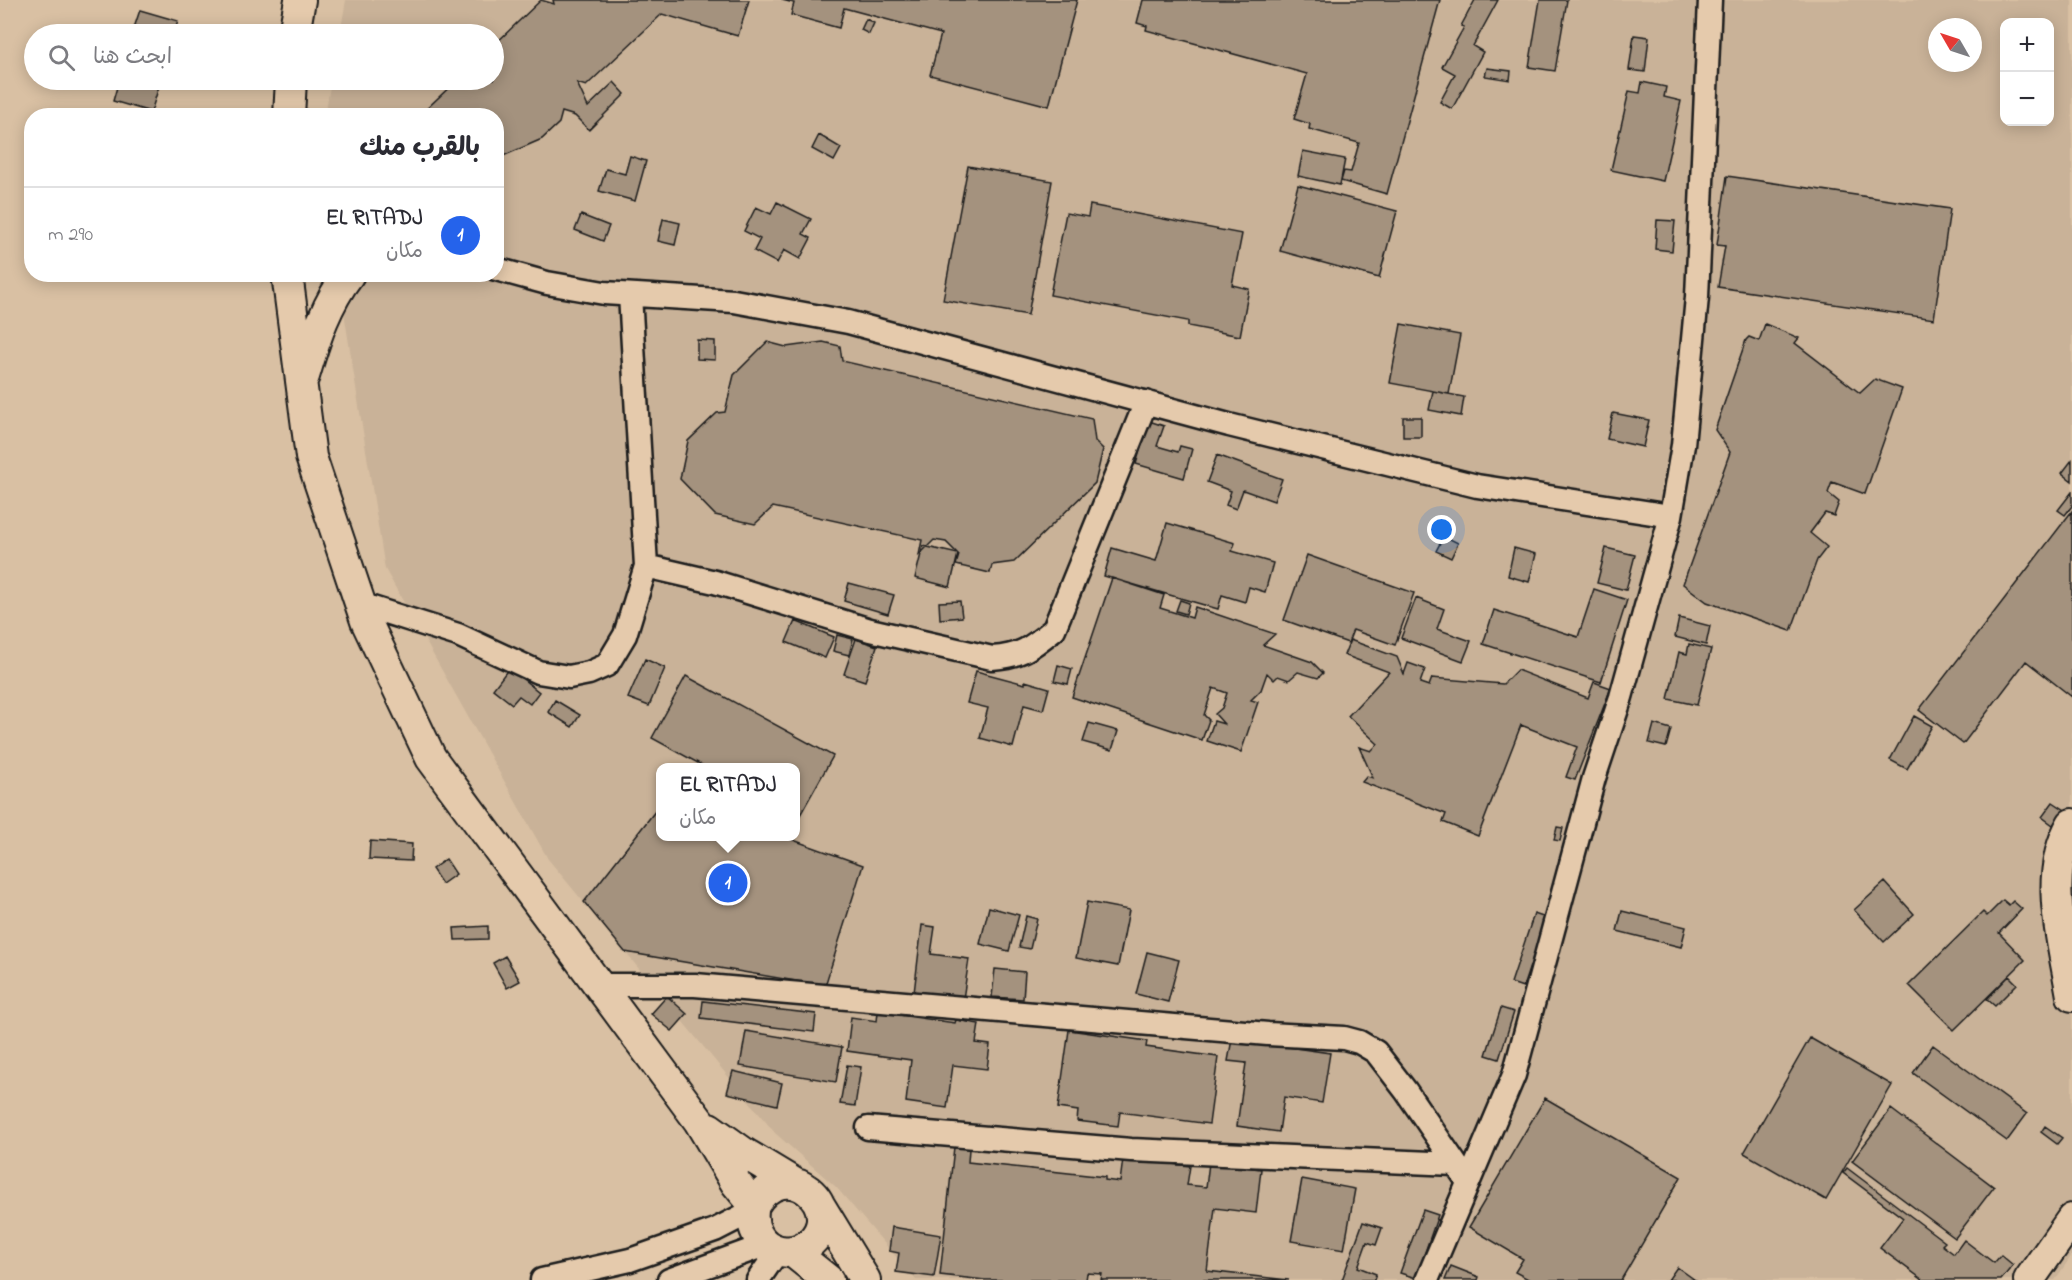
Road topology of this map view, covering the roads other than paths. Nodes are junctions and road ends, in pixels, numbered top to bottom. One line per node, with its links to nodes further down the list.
1 (300, 0): 3 (main road)
2 (1710, 0): 12 (street)
3 (296, 24)
4 (290, 90): 5 (main road)
5 (289, 108)
6 (504, 271): 9 (street)
7 (288, 282): 10 (main road)
8 (344, 282): 10 (main road)
9 (630, 295): 11 (street); 13 (street)
10 (301, 385): 14 (main road)
11 (1146, 402): 12 (street); 13 (street)
12 (1671, 516): 20 (street)
13 (646, 566): 14 (street)
14 (360, 604): 16 (main road)
15 (2072, 824): 17 (main road)
16 (597, 985): 18 (main road); 20 (street)
17 (2072, 996)
18 (699, 1121): 21 (main road); 23 (main road)
19 (868, 1128): 20 (street)
20 (1462, 1173): 31 (street)
21 (794, 1183): 22 (main road); 23 (main road)
22 (820, 1206): 25 (main road); 30 (main road)
23 (753, 1208): 25 (main road); 26 (street)
24 (2072, 1219): 32 (main road)
25 (779, 1249): 27 (street); 28 (street); 29 (main road)
26 (542, 1280)
27 (669, 1280)
28 (758, 1280)
29 (828, 1280)
30 (865, 1280)
31 (1426, 1280)
32 (2029, 1280)

